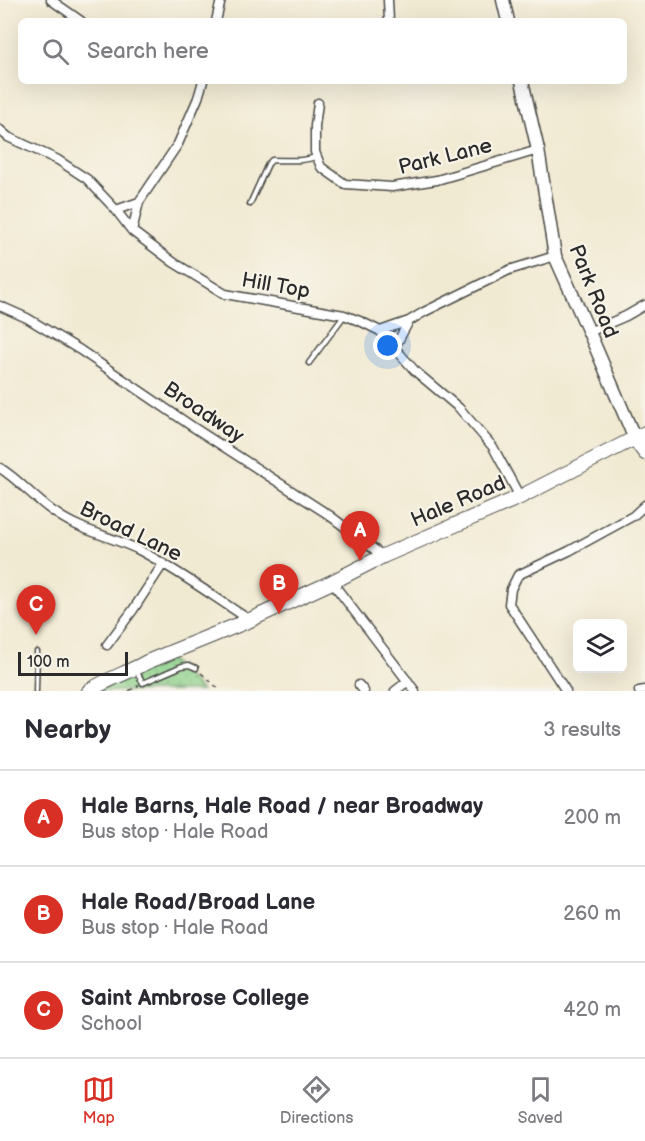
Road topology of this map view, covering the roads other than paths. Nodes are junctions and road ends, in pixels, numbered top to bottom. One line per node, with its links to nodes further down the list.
1 (51, 0): 5 (street)
2 (221, 0): 6 (street)
3 (388, 0): 7 (street)
4 (503, 0): 8 (main road)
5 (77, 18)
6 (217, 18)
7 (389, 18)
8 (507, 18)
9 (202, 84): 15 (street)
10 (523, 84): 13 (main road, Park Road)
11 (318, 103): 14 (street)
12 (0, 130): 17 (street, Hill Top)
13 (538, 150): 14 (street, Park Lane); 19 (main road, Park Road)
14 (316, 156): 16 (lane)
15 (140, 202): 17 (street); 18 (street)
16 (250, 204)
17 (116, 210): 18 (street, Hill Top)
18 (132, 231): 22 (street, Hill Top)
19 (555, 256): 23 (street); 25 (main road, Park Road)
20 (645, 305): 25 (street)
21 (0, 306): 33 (street, Broadway)
22 (344, 315): 24 (street, Hill Top); 27 (lane)
23 (409, 321): 24 (street); 26 (street)
24 (380, 332): 26 (street, Hill Top)
25 (589, 332): 28 (main road, Park Road)
26 (395, 348): 31 (street, Hill Top)
27 (309, 363)
28 (640, 436): 29 (main road); 31 (main road, Hale Road)
29 (645, 453)
30 (0, 468): 34 (street, Broad Lane)
31 (520, 497): 33 (main road, Hale Road)
32 (645, 505): 47 (street)
33 (383, 556): 35 (main road, Hale Road)
34 (163, 564): 36 (street, Broad Lane); 37 (street)
35 (332, 582): 36 (main road, Hale Road); 41 (street)
36 (250, 620): 40 (main road, Hale Road)
37 (107, 645)
38 (37, 652): 43 (lane)
39 (196, 668): 40 (lane)
40 (135, 669): 44 (main road, Hale Road)
41 (408, 681): 45 (street); 46 (street)
42 (645, 690): 48 (street)
43 (36, 691)
44 (88, 691)
45 (395, 691)
46 (415, 691)
47 (566, 691)
48 (639, 691)

